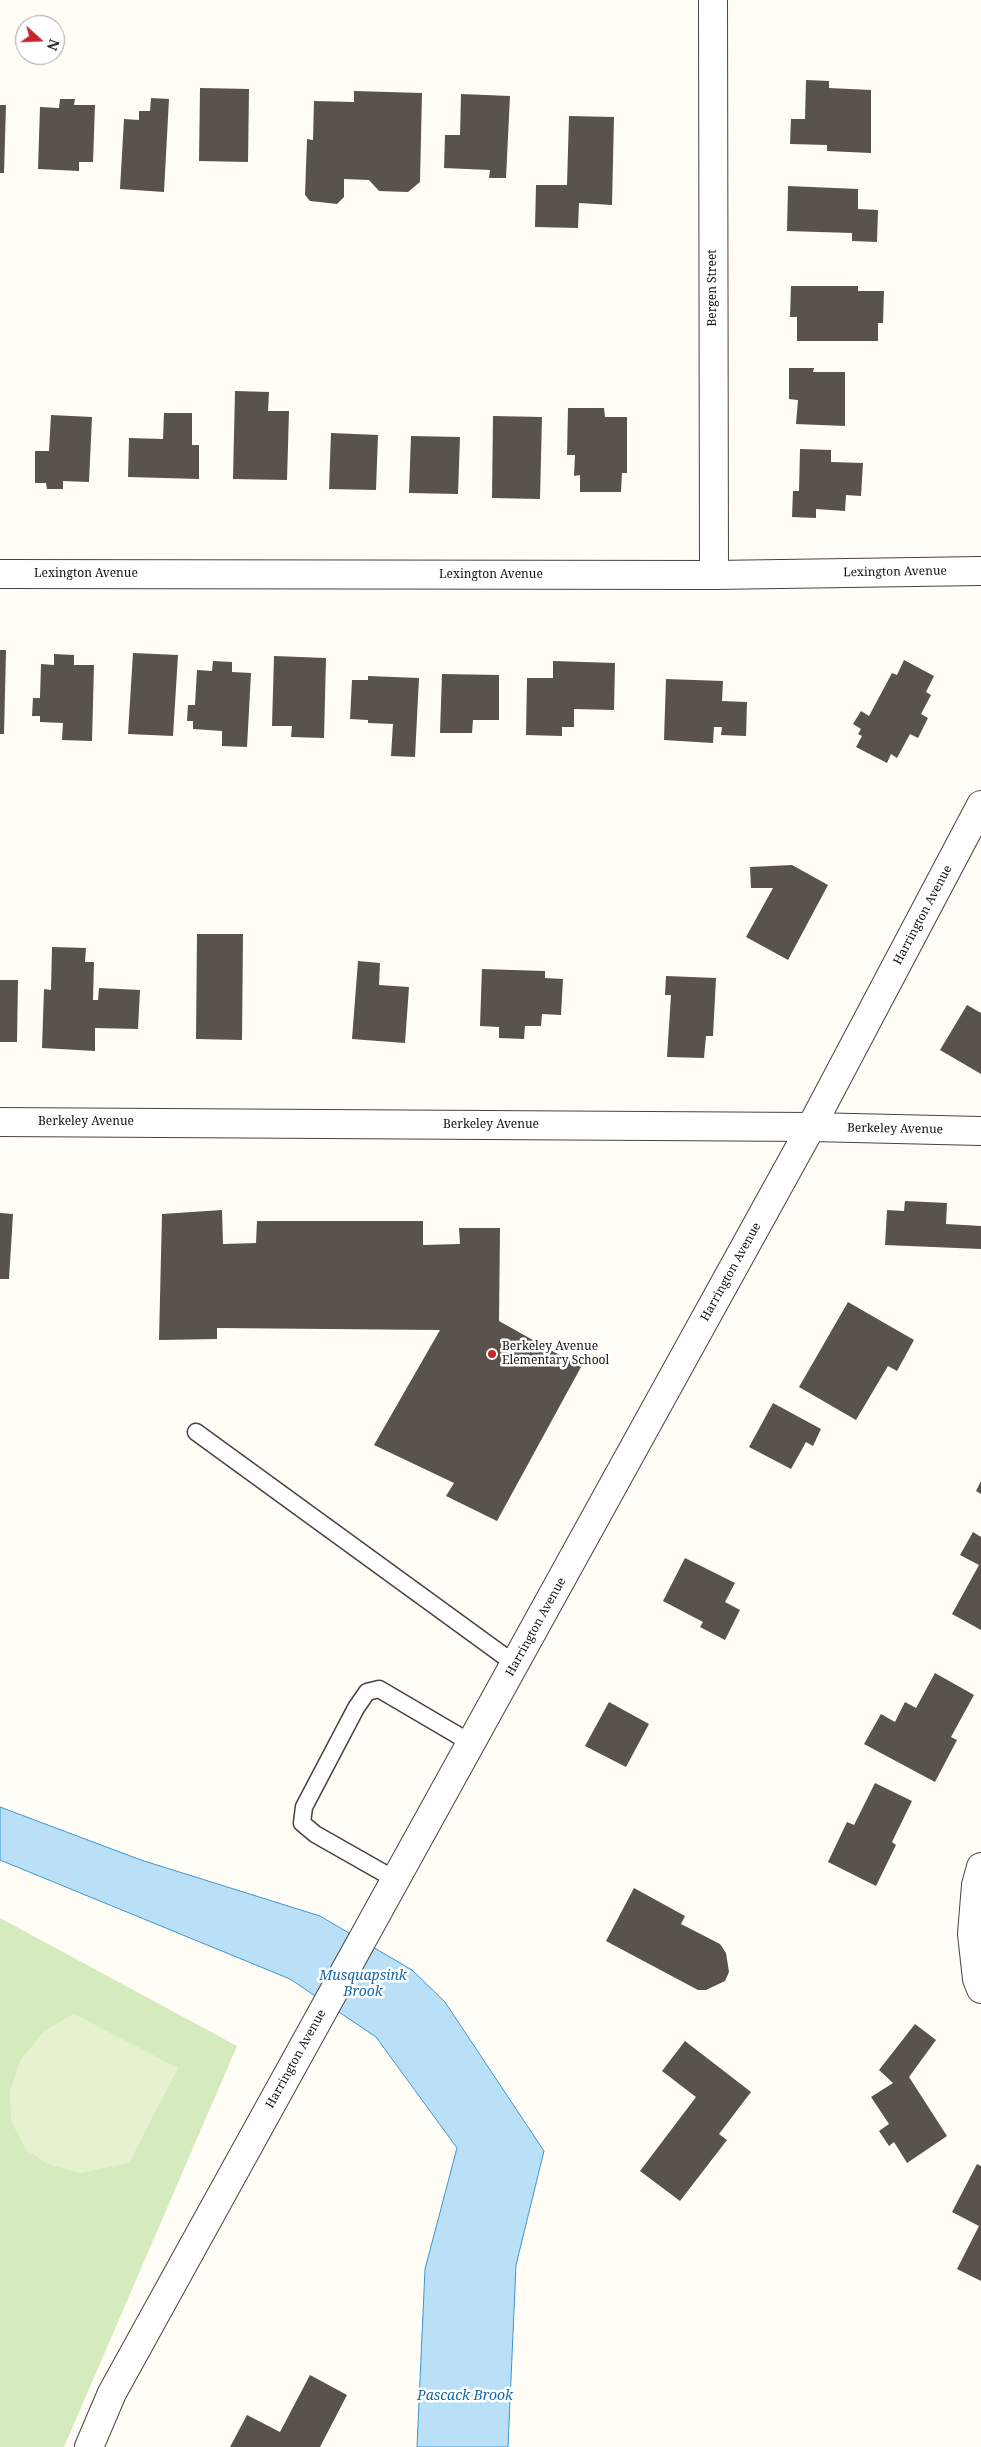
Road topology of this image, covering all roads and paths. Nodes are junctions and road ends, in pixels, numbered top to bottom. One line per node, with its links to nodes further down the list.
1 (713, 0): 4 (street, Bergen Street)
2 (981, 571): 4 (street, Lexington Avenue)
3 (0, 574): 4 (street, Lexington Avenue)
4 (714, 575)
5 (981, 805): 7 (street, Harrington Avenue)
6 (0, 1122): 7 (street, Berkeley Avenue)
7 (811, 1127): 8 (street, Berkeley Avenue); 10 (street, Harrington Avenue)
8 (981, 1131)
9 (196, 1432): 10 (lane)
10 (515, 1664): 11 (street, Harrington Avenue)
11 (471, 1743): 13 (street, Harrington Avenue); 13 (lane)
12 (981, 1868): 14 (street)
13 (396, 1880): 15 (street, Harrington Avenue)
14 (981, 1989)
15 (89, 2447)

